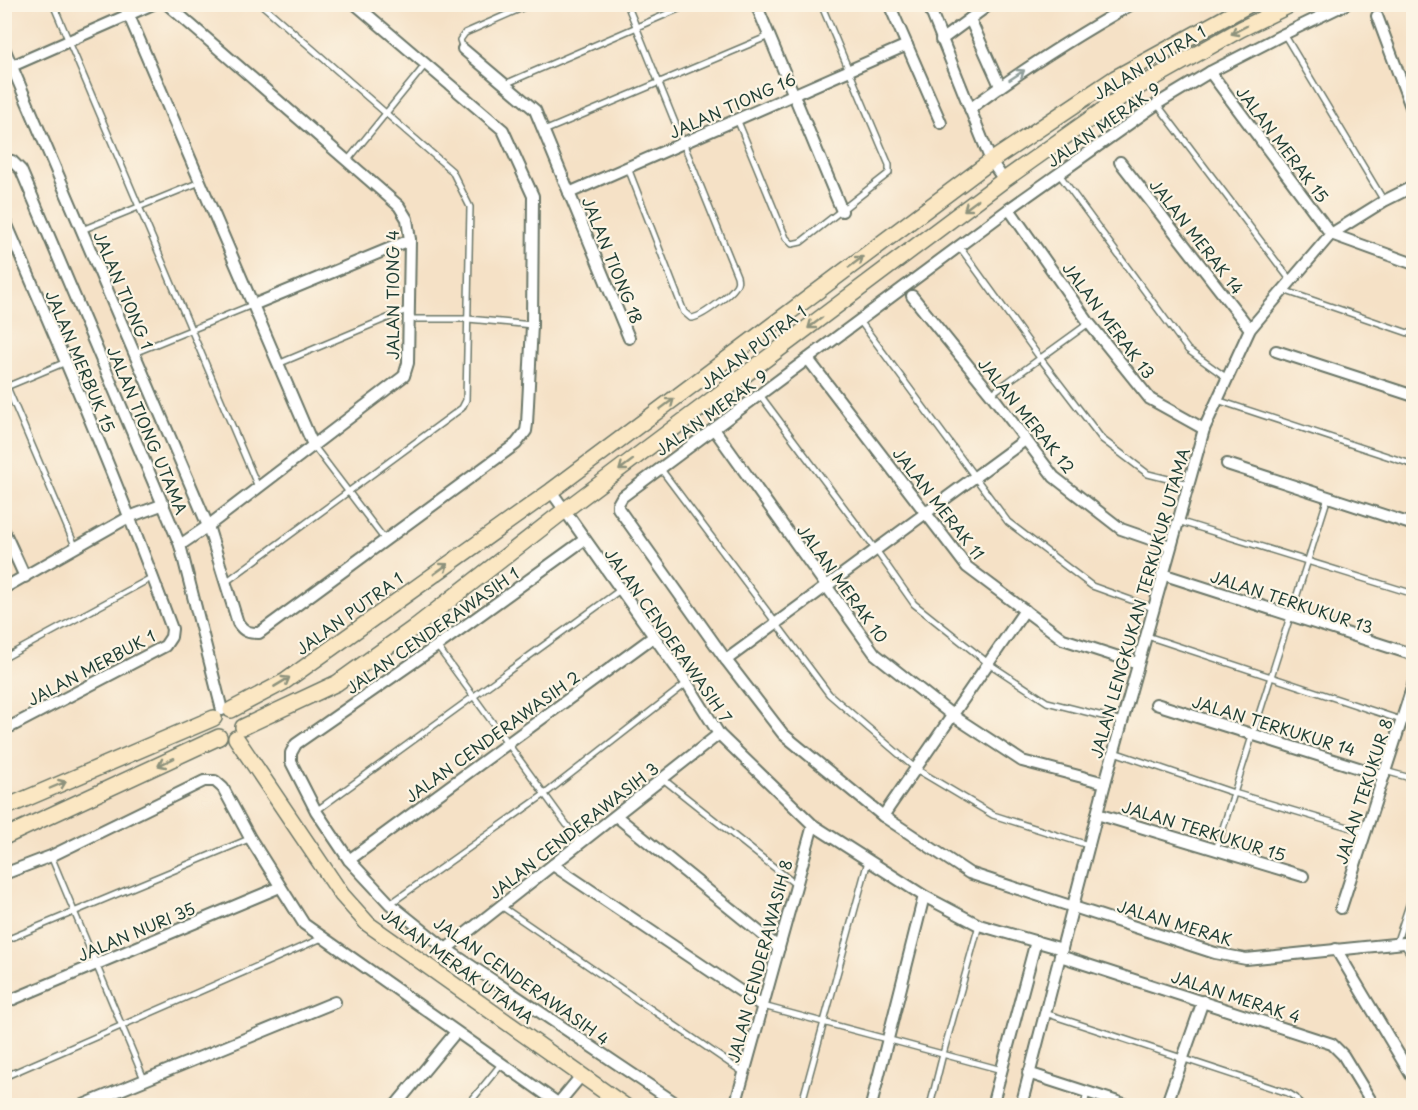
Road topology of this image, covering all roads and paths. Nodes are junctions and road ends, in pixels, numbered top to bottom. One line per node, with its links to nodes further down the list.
1 (52, 4): 25 (lane)
2 (153, 4): 18 (street)
3 (167, 4): 46 (street, JALAN TIONG 4)
4 (261, 4): 39 (lane)
5 (355, 4): 29 (street)
6 (531, 4): 28 (lane)
7 (627, 4): 21 (lane)
8 (690, 4): 21 (lane)
9 (756, 4): 23 (street)
10 (821, 4): 31 (lane)
11 (889, 4): 26 (street)
12 (928, 4): 24 (street)
13 (990, 4): 20 (street)
14 (1132, 4): 35 (street, one-way to 14)
15 (1250, 4): 47 (main road, JALAN PUTRA 1)
16 (1292, 4): 51 (main road, JALAN PUTRA 1, one-way to 51)
17 (1346, 4): 22 (street, JALAN MERAK 9)
18 (126, 10): 25 (street); 52 (street)
19 (1377, 16): 40 (street)
20 (970, 19): 24 (street); 35 (street)
21 (637, 28): 33 (lane); 34 (lane)
22 (1284, 34): 32 (street, JALAN MERAK 9); 55 (lane)
23 (769, 36): 34 (lane); 36 (street)
24 (941, 40): 38 (street)
25 (68, 41): 30 (street); 56 (lane)
26 (907, 45): 31 (street, JALAN TIONG 16); 42 (street)
27 (4, 48): 30 (street, JALAN TIONG 1)
28 (463, 50): 33 (street, JALAN TIONG 18)
29 (426, 64): 39 (lane); 73 (street)
30 (12, 66): 60 (street, JALAN TIONG 1)
31 (849, 71): 36 (street, JALAN TIONG 16); 58 (lane)
32 (1210, 72): 37 (street, JALAN MERAK 9); 61 (street, JALAN MERAK 15)
33 (505, 84): 43 (street, JALAN TIONG 18)
34 (659, 84): 43 (lane); 44 (lane)
35 (1000, 86): 38 (street)
36 (793, 95): 41 (street, JALAN TIONG 16); 58 (street)
37 (1156, 104): 50 (street, JALAN MERAK 9); 65 (lane)
38 (970, 109): 47 (street)
39 (386, 115): 46 (lane); 70 (lane)
40 (1413, 115)
41 (737, 119): 44 (street, JALAN TIONG 16); 58 (lane)
42 (941, 123)
43 (544, 131): 54 (street, JALAN TIONG 18)
44 (683, 144): 49 (street, JALAN TIONG 16); 49 (lane)
45 (4, 160): 104 (street, JALAN TIONG UTAMA)
46 (348, 160): 62 (street, JALAN TIONG 4)
47 (991, 161): 51 (street); 101 (main road, JALAN PUTRA 1, one-way to 47)
48 (1120, 162): 74 (street, JALAN MERAK 14)
49 (628, 168): 54 (street, JALAN TIONG 16)
50 (1058, 173): 57 (street, JALAN MERAK 9); 84 (lane)
51 (1004, 180): 105 (main road, JALAN PUTRA 1, one-way to 105)
52 (200, 182): 56 (lane); 68 (street)
53 (1413, 186): 55 (street, JALAN LENGKUKAN TERKUKUR UTAMA)
54 (569, 193): 77 (street, JALAN TIONG 18)
55 (1384, 201): 61 (street, JALAN LENGKUKAN TERKUKUR UTAMA)
56 (139, 207): 60 (lane); 75 (lane)
57 (1009, 209): 63 (street, JALAN MERAK 9); 72 (street, JALAN MERAK 13)
58 (842, 211)
59 (4, 218): 82 (street, JALAN MERBUK 15)
60 (82, 230): 79 (street, JALAN TIONG 1)
61 (1331, 234): 64 (street); 65 (street, JALAN LENGKUKAN TERKUKUR UTAMA)
62 (410, 240): 68 (street); 69 (street, JALAN TIONG 4)
63 (959, 246): 71 (street, JALAN MERAK 9); 80 (lane)
64 (1413, 264)
65 (1291, 281): 66 (street, JALAN LENGKUKAN TERKUKUR UTAMA)
66 (1283, 290): 74 (street, JALAN LENGKUKAN TERKUKUR UTAMA); 76 (lane)
67 (912, 296): 87 (street, JALAN MERAK 12)
68 (253, 305): 75 (lane); 83 (street)
69 (409, 314): 70 (lane); 83 (lane); 94 (street, JALAN TIONG 4)
70 (468, 319): 73 (lane); 102 (lane)
71 (860, 321): 81 (street, JALAN MERAK 9); 98 (lane)
72 (1089, 323): 80 (lane); 92 (street, JALAN MERAK 13)
73 (532, 325): 113 (street)
74 (1250, 328): 84 (street, JALAN LENGKUKAN TERKUKUR UTAMA)
75 (192, 329): 79 (lane); 100 (lane)
76 (1413, 335)
77 (628, 338)
78 (1276, 351): 89 (street)
79 (134, 353): 110 (street, JALAN TIONG 1)
80 (1040, 358): 87 (lane); 99 (lane)
81 (808, 359): 88 (street, JALAN MERAK 9); 106 (street, JALAN MERAK 11)
82 (66, 362): 86 (lane); 107 (street, JALAN MERBUK 15)
83 (278, 364): 94 (street)
84 (1227, 378): 90 (street, JALAN LENGKUKAN TERKUKUR UTAMA)
85 (4, 380): 86 (lane)
86 (6, 388): 116 (lane)
87 (991, 394): 93 (street, JALAN MERAK 12)
88 (760, 395): 91 (street, JALAN MERAK 9); 117 (lane)
89 (1413, 396)
90 (1217, 400): 92 (street, JALAN LENGKUKAN TERKUKUR UTAMA); 96 (lane)
91 (714, 429): 97 (street, JALAN MERAK 9); 123 (street, JALAN MERAK 10)
92 (1204, 429): 99 (street, JALAN LENGKUKAN TERKUKUR UTAMA)
93 (1025, 440): 98 (street); 115 (street, JALAN MERAK 12)
94 (313, 445): 100 (street, JALAN TIONG 4); 102 (lane)
95 (1227, 464): 103 (street)
96 (1413, 465)
97 (660, 468): 130 (lane); 136 (street, JALAN MERAK 9)
98 (976, 476): 106 (street); 127 (lane)
99 (1188, 484): 108 (street, JALAN LENGKUKAN TERKUKUR UTAMA)
100 (258, 488): 110 (street, JALAN TIONG 4)
101 (551, 491): 105 (street, JALAN CENDERAWASIH 7); 144 (main road, JALAN PUTRA 1, one-way to 101)
102 (349, 492): 113 (lane); 122 (lane)
103 (1328, 497): 109 (street); 118 (lane)
104 (164, 504): 107 (street); 114 (street, JALAN TIONG UTAMA)
105 (565, 510): 112 (street, JALAN CENDERAWASIH 7); 149 (main road, JALAN PUTRA 1)
106 (926, 513): 117 (street); 128 (street, JALAN MERAK 11)
107 (129, 517): 116 (street); 121 (street, JALAN MERBUK 1)
108 (1178, 521): 115 (street, JALAN LENGKUKAN TERKUKUR UTAMA); 118 (lane)
109 (1413, 525)
110 (208, 526): 114 (street, JALAN TIONG 4); 122 (street, JALAN TIONG 1)
111 (4, 531): 120 (street)
112 (584, 540): 125 (street, JALAN CENDERAWASIH 7); 133 (street, JALAN CENDERAWASIH 1)
113 (386, 541): 122 (street, JALAN TIONG 1)
114 (180, 545): 144 (street, JALAN TIONG UTAMA)
115 (1170, 546): 119 (street, JALAN LENGKUKAN TERKUKUR UTAMA)
116 (76, 548): 120 (street)
117 (876, 550): 123 (street); 137 (lane)
118 (1308, 560): 126 (lane); 129 (lane)
119 (1162, 574): 127 (street, JALAN LENGKUKAN TERKUKUR UTAMA); 129 (street, JALAN TERKUKUR 13)
120 (25, 577): 124 (street)
121 (153, 577): 135 (lane); 148 (street, JALAN MERBUK 1)
122 (226, 582)
123 (826, 586): 130 (street); 145 (street, JALAN MERAK 10)
124 (4, 588)
125 (620, 590): 132 (street, JALAN CENDERAWASIH 7); 142 (lane)
126 (1413, 594)
127 (1152, 608): 131 (street, JALAN LENGKUKAN TERKUKUR UTAMA)
128 (1025, 610): 137 (street); 138 (street, JALAN MERAK 11)
129 (1291, 616): 134 (street, JALAN TERKUKUR 13); 139 (lane)
130 (776, 622): 136 (street); 156 (lane)
131 (1145, 636): 138 (street, JALAN LENGKUKAN TERKUKUR UTAMA); 139 (lane)
132 (653, 637): 141 (street, JALAN CENDERAWASIH 7); 153 (street, JALAN CENDERAWASIH 2)
133 (437, 646): 142 (lane); 154 (street, JALAN CENDERAWASIH 1)
134 (1413, 655)
135 (4, 658)
136 (726, 660): 167 (street, JALAN MERAK 9)
137 (988, 663): 145 (street); 147 (lane)
138 (1137, 663): 147 (street, JALAN LENGKUKAN TERKUKUR UTAMA)
139 (1270, 677): 146 (lane); 151 (lane)
140 (1413, 682): 146 (street, JALAN TEKUKUR 8)
141 (687, 683): 150 (street, JALAN CENDERAWASIH 7); 162 (lane)
142 (474, 697): 153 (lane); 164 (lane)
143 (1156, 704): 151 (street, JALAN TERKUKUR 14)
144 (222, 713): 149 (main road); 152 (main road); 163 (main road, JALAN PUTRA 1, one-way to 144)
145 (952, 715): 156 (street); 160 (street, JALAN MERAK 10)
146 (1401, 720): 157 (street, JALAN TEKUKUR 8)
147 (1122, 721): 155 (street, JALAN LENGKUKAN TERKUKUR UTAMA)
148 (4, 729)
149 (239, 732): 152 (main road); 216 (main road, JALAN MERAK UTAMA)
150 (719, 734): 158 (street, JALAN CENDERAWASIH 3); 168 (street, JALAN CENDERAWASIH 7)
151 (1254, 735): 157 (street, JALAN TERKUKUR 14); 161 (lane)
152 (219, 737): 170 (main road, one-way to 170)
153 (508, 743): 162 (lane); 176 (street, JALAN CENDERAWASIH 2)
154 (296, 744): 164 (street, JALAN CENDERAWASIH 4)
155 (1113, 752): 160 (street, JALAN LENGKUKAN TERKUKUR UTAMA); 161 (lane)
156 (916, 769): 167 (street); 173 (lane)
157 (1384, 773): 159 (lane); 169 (street, JALAN TEKUKUR 8)
158 (663, 779): 166 (street, JALAN CENDERAWASIH 3); 181 (lane)
159 (1413, 779)
160 (1105, 783): 165 (street, JALAN LENGKUKAN TERKUKUR UTAMA)
161 (1234, 793): 169 (lane); 174 (lane)
162 (545, 794): 172 (lane); 185 (lane)
163 (4, 808)
164 (316, 811): 176 (street, JALAN CENDERAWASIH 4)
165 (1097, 814): 173 (street, JALAN LENGKUKAN TERKUKUR UTAMA); 174 (street, JALAN TERKUKUR 15)
166 (616, 816): 172 (street, JALAN CENDERAWASIH 3); 195 (street)
167 (883, 816): 186 (street, JALAN MERAK 9)
168 (813, 825): 177 (street, JALAN CENDERAWASIH 7); 181 (street, JALAN CENDERAWASIH 8)
169 (1365, 832): 188 (street, JALAN TEKUKUR 8)
170 (4, 837)
171 (250, 838): 175 (street); 182 (street); 189 (lane)
172 (580, 843): 178 (street, JALAN CENDERAWASIH 3)
173 (1088, 845): 186 (street, JALAN LENGKUKAN TERKUKUR UTAMA)
174 (1216, 850): 180 (street, JALAN TERKUKUR 15)
175 (51, 856): 179 (street); 189 (lane)
176 (349, 860): 185 (street, JALAN CENDERAWASIH 4)
177 (868, 861): 184 (street, JALAN CENDERAWASIH 7); 206 (lane)
178 (553, 865): 187 (street, JALAN CENDERAWASIH 3); 204 (street)
179 (4, 874)
180 (1303, 876)
181 (796, 885): 195 (street, JALAN CENDERAWASIH 8)
182 (280, 887): 191 (street); 200 (street, JALAN NURI 35)
183 (1413, 890): 194 (lane)
184 (924, 896): 190 (street, JALAN CENDERAWASIH 7); 209 (street)
185 (390, 904): 196 (street, JALAN CENDERAWASIH 4)
186 (1072, 905): 197 (street, JALAN MERAK); 198 (street, JALAN LENGKUKAN TERKUKUR UTAMA)
187 (501, 906): 196 (street, JALAN CENDERAWASIH 3); 214 (lane)
188 (1341, 908)
189 (75, 912): 192 (lane); 200 (lane)
190 (980, 925): 193 (street, JALAN CENDERAWASIH 7); 210 (lane)
191 (322, 938): 207 (lane); 208 (street)
192 (4, 941)
193 (1036, 941): 198 (street, JALAN CENDERAWASIH 7); 213 (street)
194 (1404, 943): 197 (street, JALAN MERAK); 199 (lane)
195 (778, 948): 204 (street, JALAN CENDERAWASIH 8)
196 (446, 949): 226 (street, JALAN CENDERAWASIH 4)
197 (1336, 950): 219 (street)
198 (1061, 952): 201 (street, JALAN MERAK 4); 205 (street, JALAN LENGKUKAN TERKUKUR UTAMA)
199 (1413, 961)
200 (96, 964): 203 (street, JALAN NURI 35); 207 (lane)
201 (1203, 1001): 211 (street); 237 (street, JALAN MERAK 4)
202 (335, 1002): 218 (street)
203 (4, 1003)
204 (762, 1005): 206 (lane); 214 (street, JALAN CENDERAWASIH 8)
205 (1045, 1013): 211 (lane); 215 (street, JALAN LENGKUKAN TERKUKUR UTAMA)
206 (823, 1022): 209 (lane); 228 (lane)
207 (122, 1025): 217 (lane); 218 (lane)
208 (456, 1032): 212 (street); 223 (street)
209 (887, 1039): 210 (lane); 229 (street)
210 (943, 1054): 213 (lane); 230 (lane)
211 (1182, 1059): 235 (street); 236 (lane)
212 (502, 1063): 221 (street); 224 (lane)
213 (1002, 1070): 231 (street)
214 (744, 1073): 227 (street, JALAN CENDERAWASIH 8)
215 (1028, 1073): 220 (street); 232 (street, JALAN LENGKUKAN TERKUKUR UTAMA)
216 (581, 1076): 221 (street); 225 (main road, JALAN MERAK UTAMA)
217 (4, 1077)
218 (144, 1079): 222 (street)
219 (1413, 1080)
220 (1087, 1092): 233 (lane); 234 (street)
221 (559, 1105)
222 (81, 1106)
223 (395, 1106)
224 (467, 1106)
225 (625, 1106)
226 (680, 1106)
227 (735, 1106)
228 (801, 1106)
229 (871, 1106)
230 (930, 1106)
231 (992, 1106)
232 (1020, 1106)
233 (1084, 1106)
234 (1130, 1106)
235 (1166, 1106)
236 (1301, 1106)
237 (1374, 1106)

